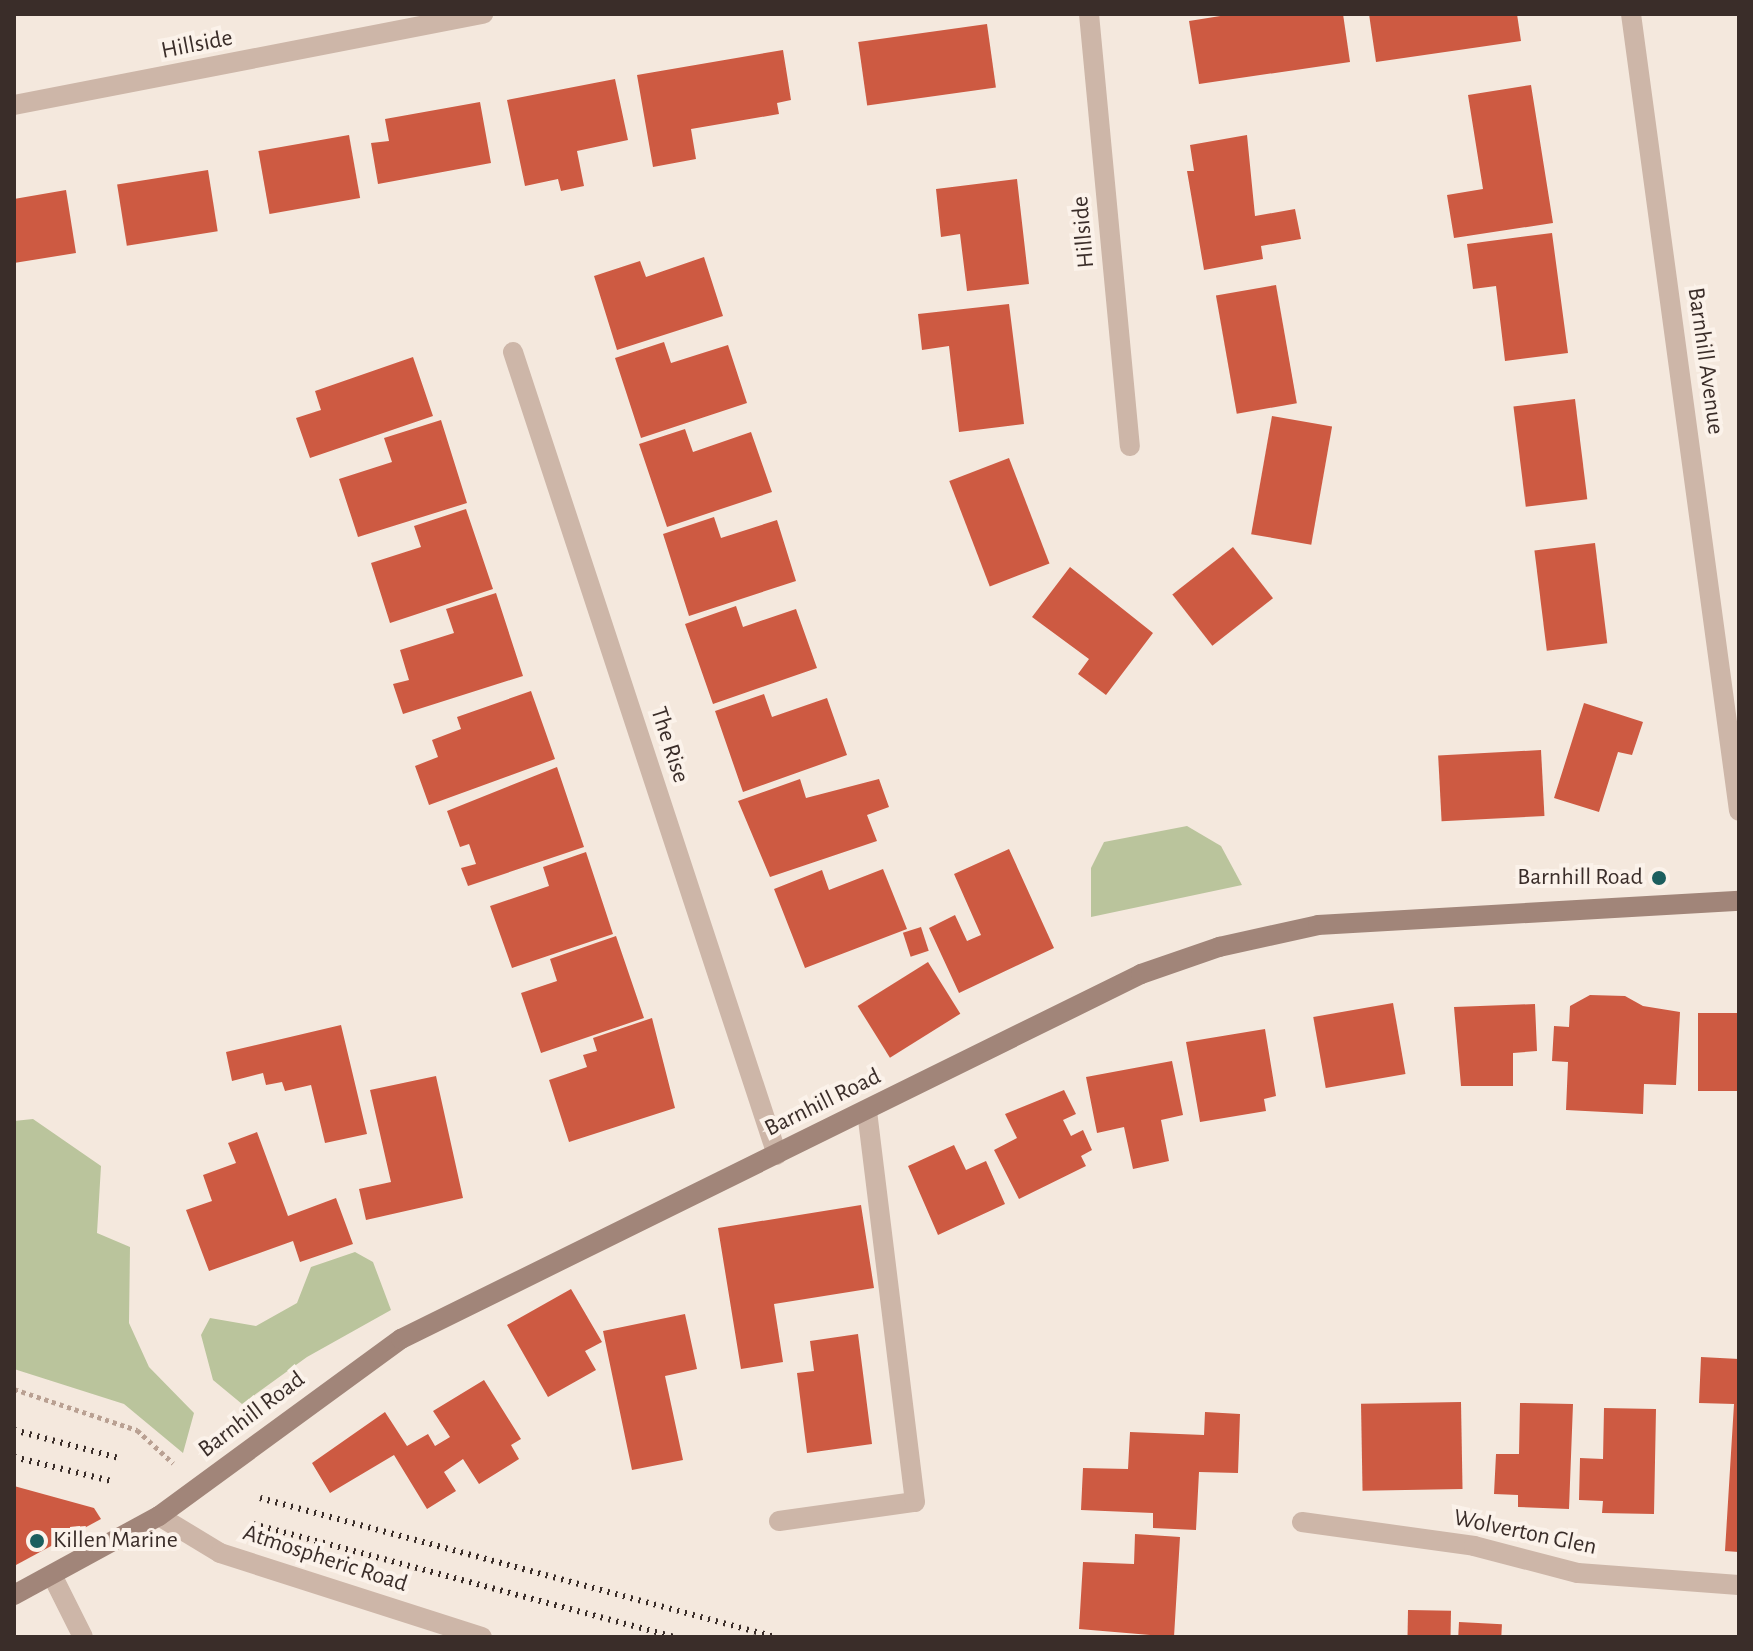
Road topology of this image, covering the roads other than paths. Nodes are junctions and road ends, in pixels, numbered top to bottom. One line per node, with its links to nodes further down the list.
1 (483, 14): 4 (street, Hillside)
2 (1089, 14): 6 (street, Hillside)
3 (1631, 14): 7 (street, Barnhill Avenue)
4 (14, 105)
5 (513, 352): 10 (street, The Rise)
6 (1130, 446)
7 (1739, 811)
8 (1739, 901): 9 (main road, Barnhill Road)
9 (867, 1110): 10 (main road, Barnhill Road); 12 (street)
10 (777, 1155): 11 (main road, Barnhill Road)
11 (159, 1516): 14 (main road, Barnhill Road); 18 (street, Atmospheric Road)
12 (779, 1521)
13 (1302, 1522): 15 (street, Wolverton Glen)
14 (52, 1575): 16 (main road, Barnhill Road); 17 (street)
15 (1739, 1585)
16 (14, 1595)
17 (83, 1637)
18 (482, 1637)

